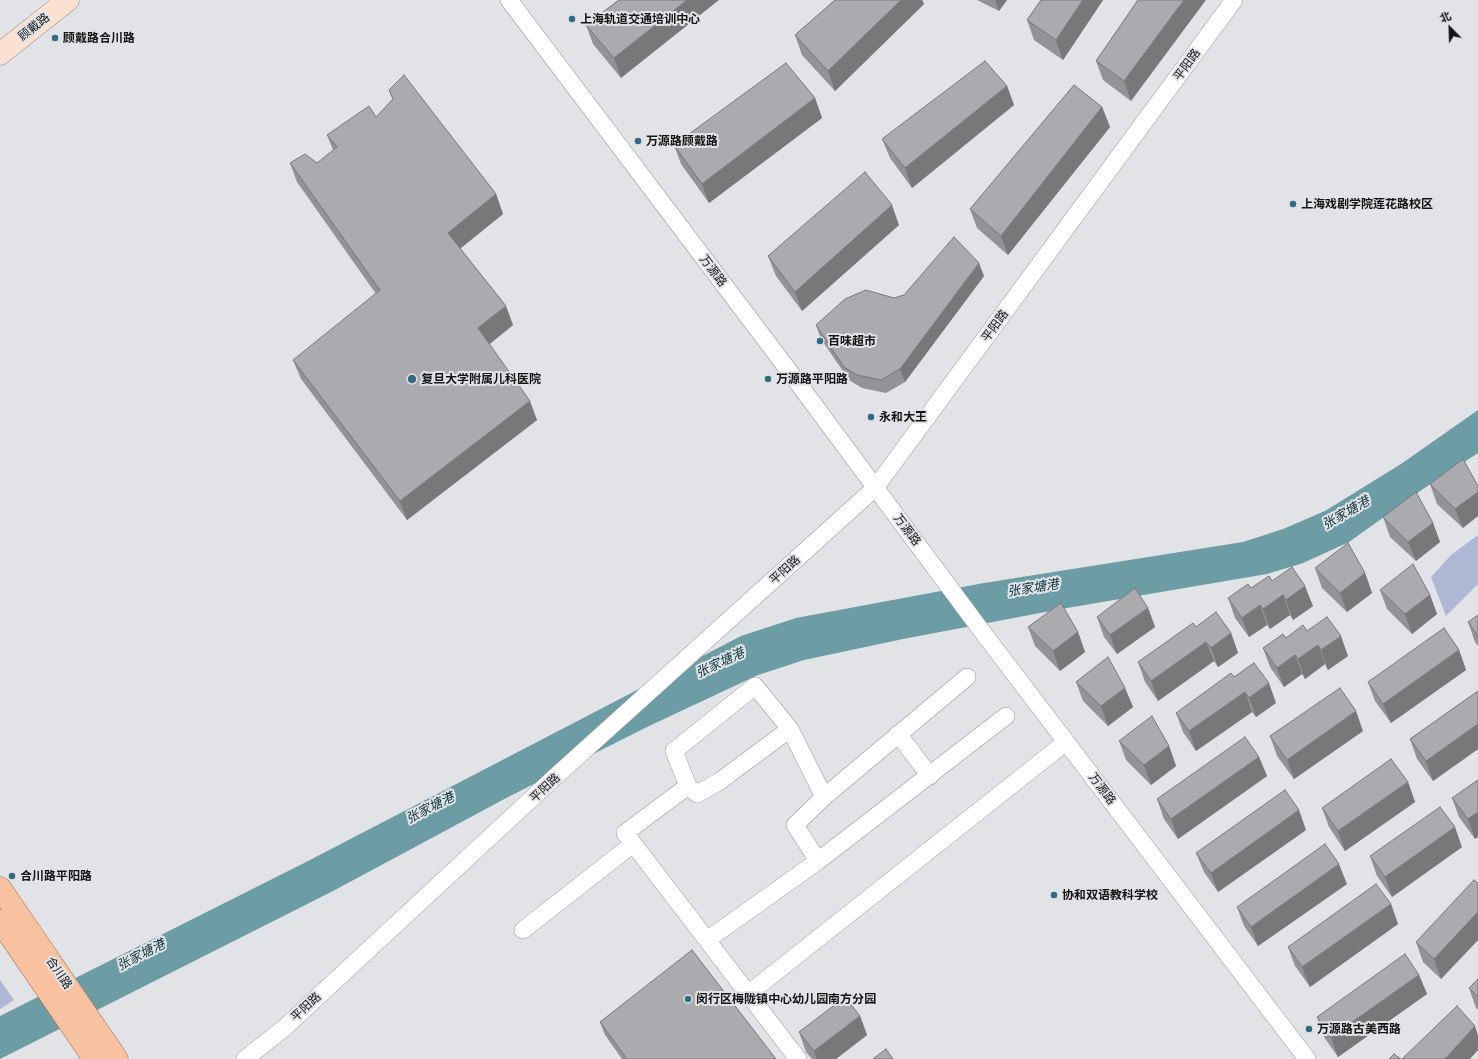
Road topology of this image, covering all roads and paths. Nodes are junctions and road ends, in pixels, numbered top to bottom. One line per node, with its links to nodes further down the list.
1 (68, 0): 4 (main road, 顾戴路)
2 (509, 0): 5 (street, 万源路)
3 (1234, 0): 5 (street, 平阳路)
4 (0, 54)
5 (875, 488): 10 (street, 万源路); 23 (street, 平阳路)
6 (967, 677): 9 (street)
7 (1006, 716): 11 (street)
8 (790, 729): 12 (street); 12 (street); 13 (street)
9 (898, 734): 11 (street); 13 (street)
10 (1066, 742): 20 (street); 25 (street, 万源路)
11 (930, 776): 15 (street)
12 (688, 786): 14 (street)
13 (824, 798): 15 (street)
14 (634, 844): 18 (street); 19 (street)
15 (818, 861): 19 (street)
16 (0, 888): 22 (main road, 合川路)
17 (0, 921): 21 (main road, 合川路)
18 (523, 930)
19 (707, 940): 20 (street)
20 (748, 994): 24 (street)
21 (89, 1051)
22 (117, 1059)
23 (245, 1059)
24 (798, 1059)
25 (1307, 1059)

